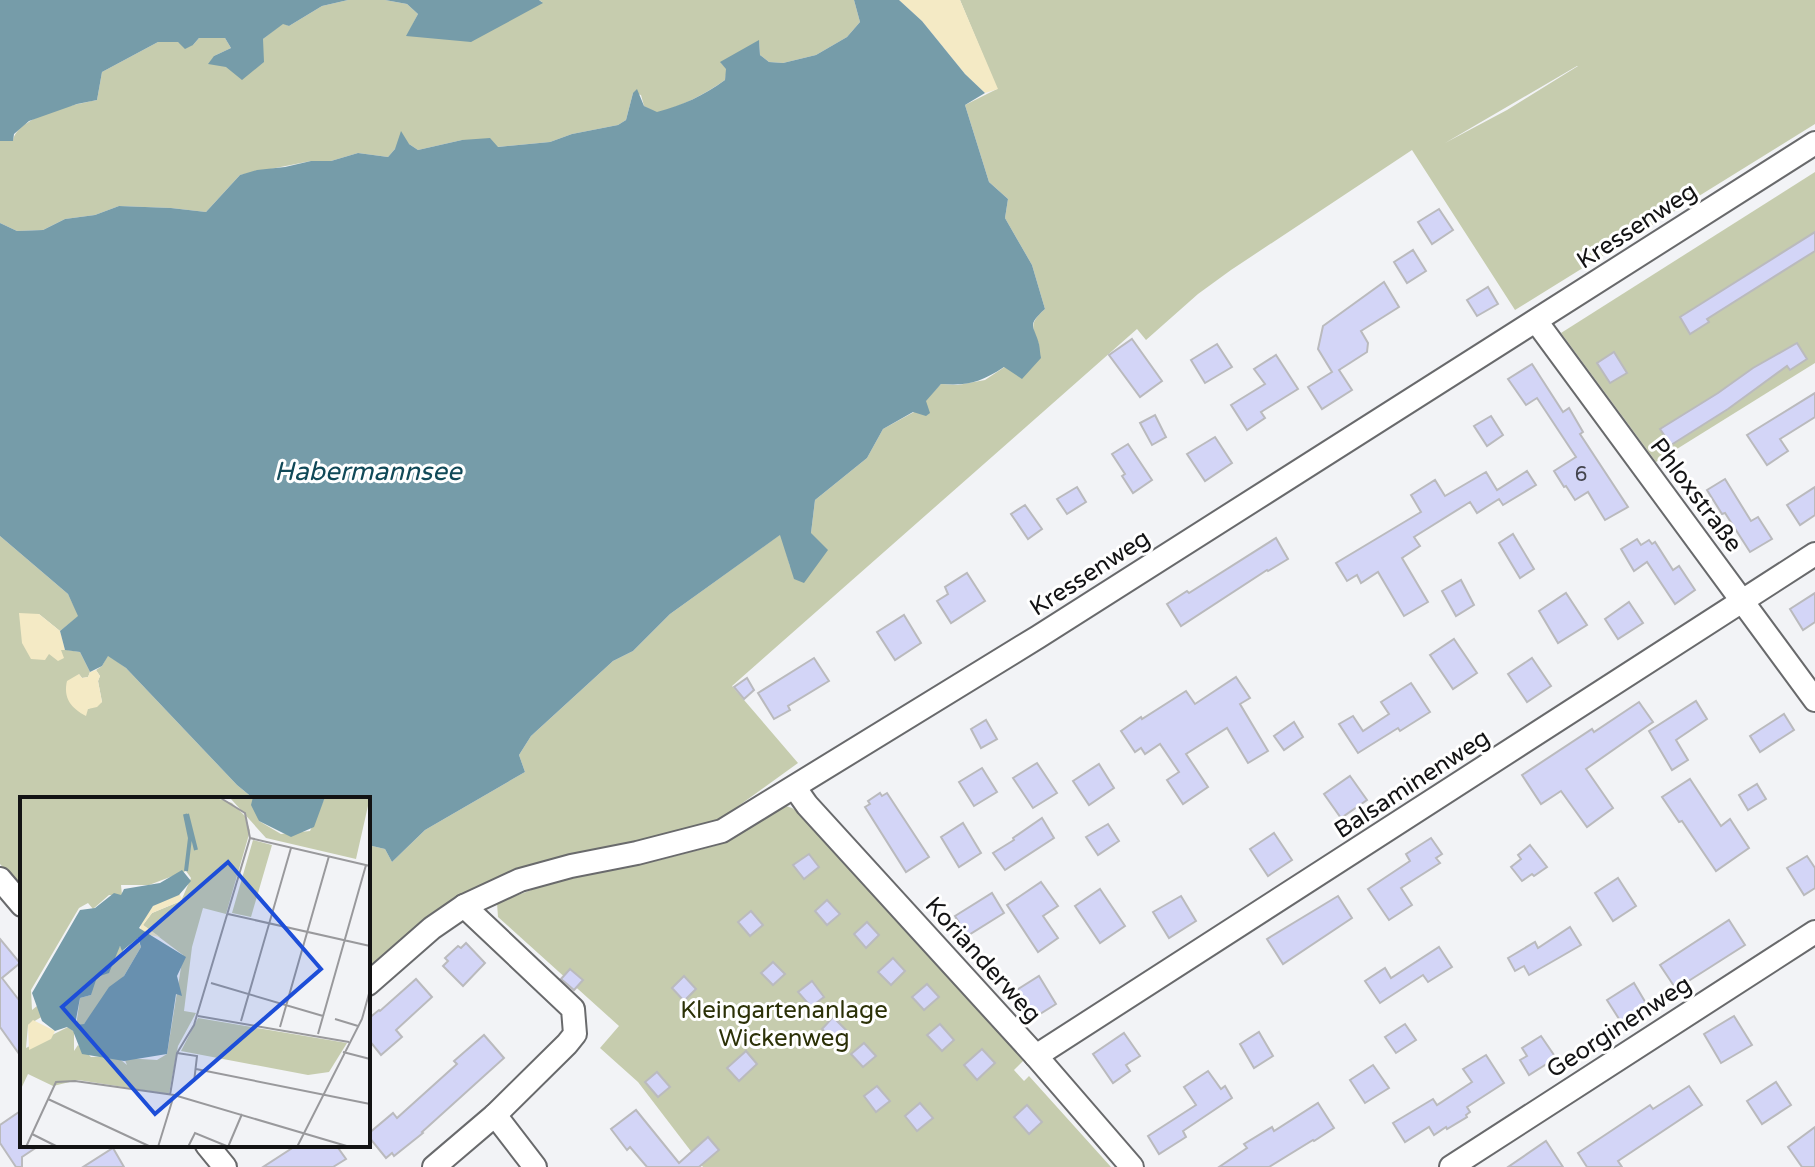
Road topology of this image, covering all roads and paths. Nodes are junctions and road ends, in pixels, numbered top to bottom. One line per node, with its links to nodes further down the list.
1 (1815, 143): 2 (street, Kressenweg)
2 (1536, 321): 4 (street, Phloxstraße); 6 (street, Kressenweg)
3 (1815, 554): 4 (street, Balsaminenweg)
4 (1743, 601): 5 (street, Phloxstraße); 12 (street, Balsaminenweg)
5 (1815, 700)
6 (795, 788): 9 (street, Kressenweg); 12 (street, Korianderweg)
7 (0, 879): 8 (street)
8 (20, 903)
9 (464, 906): 11 (street, Kressenweg); 13 (street)
10 (1815, 932): 17 (street, Georginenweg)
11 (370, 982)
12 (1036, 1056): 16 (street, Korianderweg)
13 (495, 1115): 14 (street); 15 (street)
14 (434, 1167)
15 (535, 1167)
16 (1132, 1167)
17 (1451, 1167)

